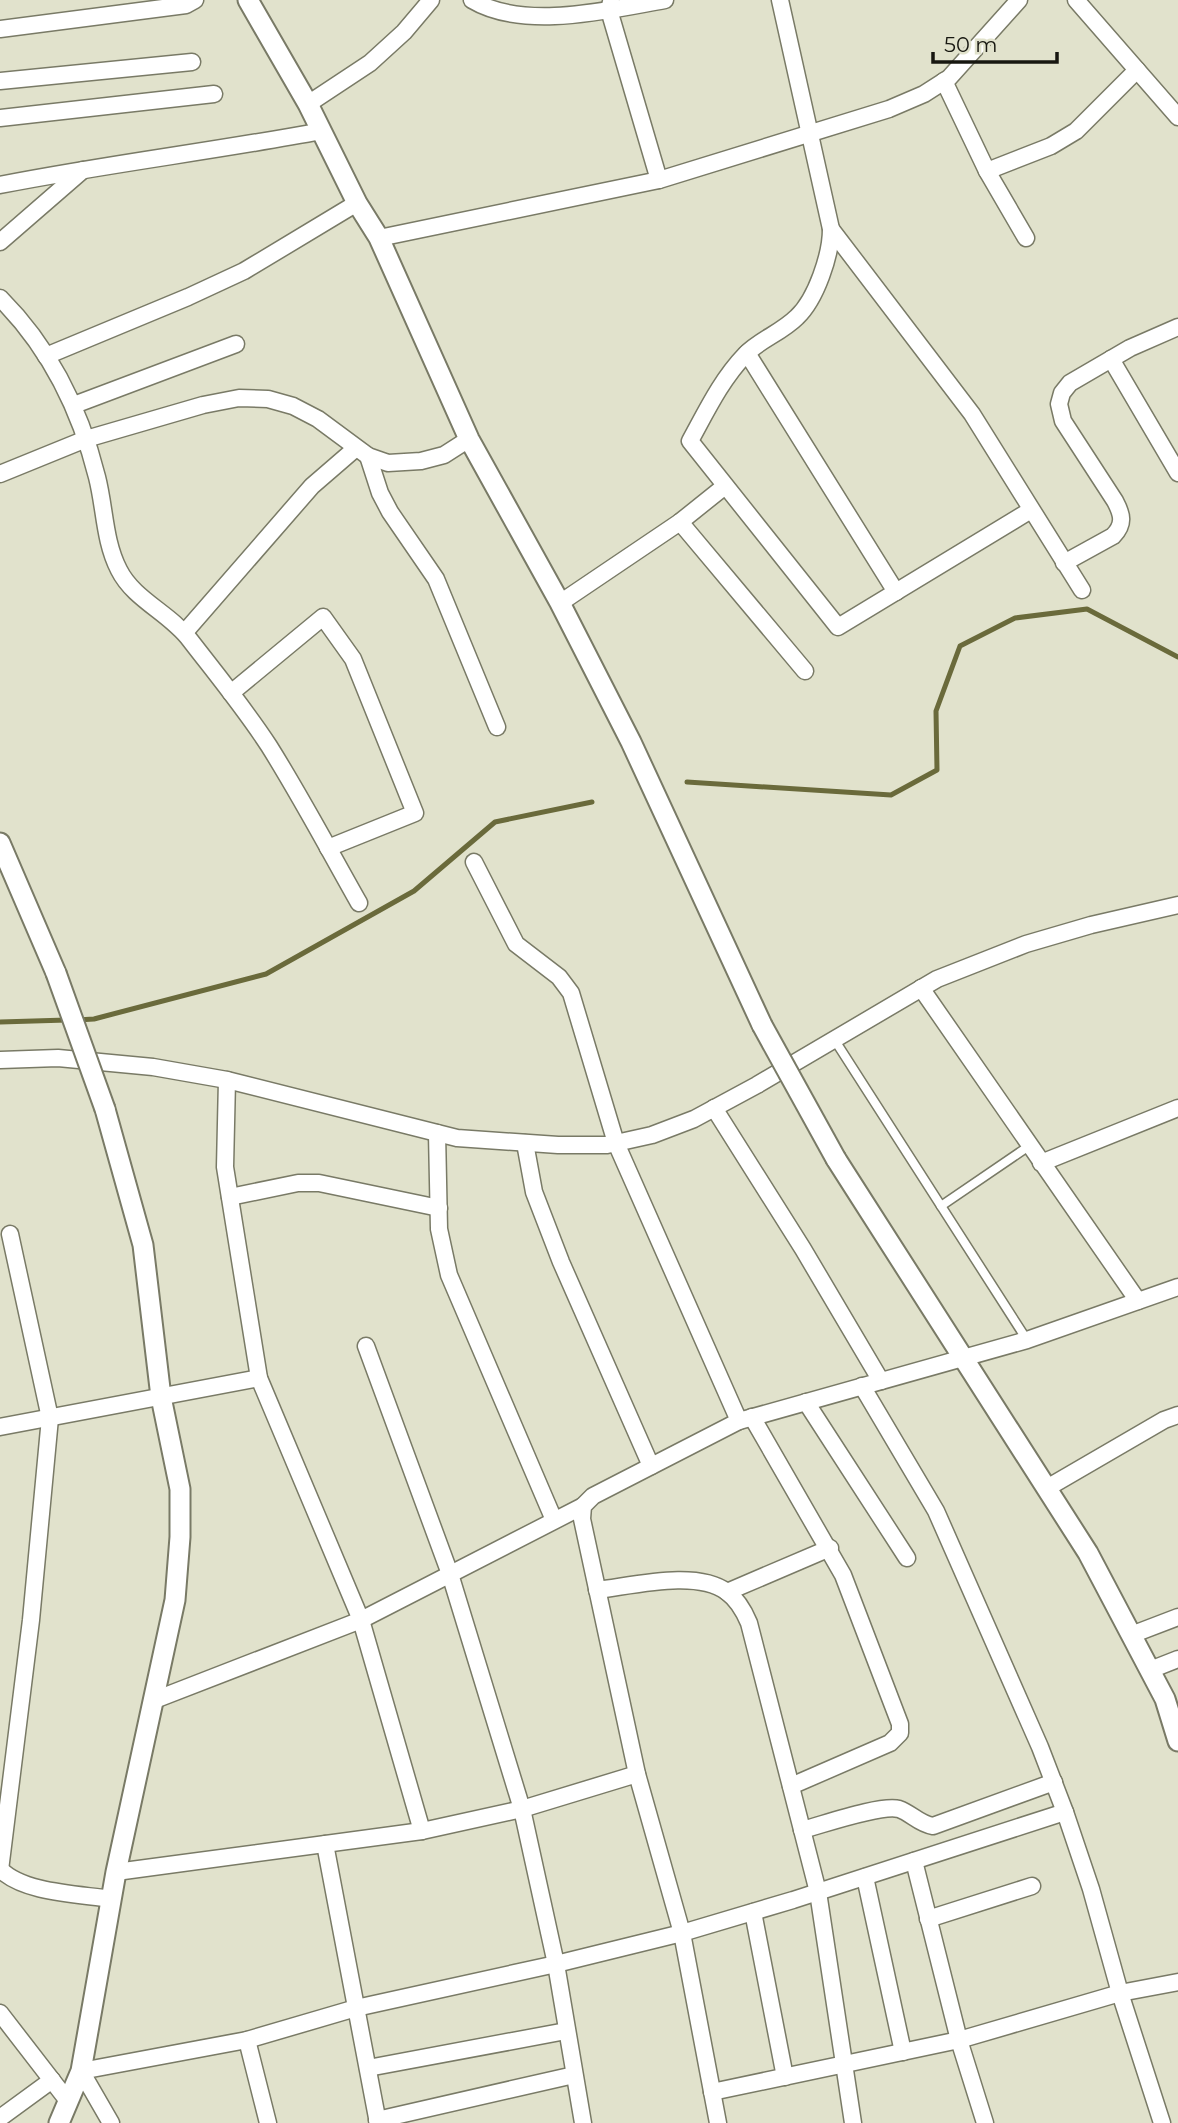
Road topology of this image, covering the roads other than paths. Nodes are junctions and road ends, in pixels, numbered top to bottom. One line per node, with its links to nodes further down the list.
1 (195, 0): 10 (street)
2 (248, 0): 16 (street)
3 (430, 0): 16 (street)
4 (472, 0): 9 (street)
5 (665, 0): 9 (street)
6 (780, 0): 20 (street)
7 (1019, 0): 14 (street)
8 (1076, 0): 12 (street)
9 (610, 5): 23 (street)
10 (0, 29)
11 (192, 62): 13 (street)
12 (1137, 71): 17 (street); 22 (street)
13 (0, 81)
14 (944, 81): 20 (street); 22 (street)
15 (214, 94): 18 (street)
16 (308, 104): 19 (street)
17 (1178, 117)
18 (0, 118)
19 (321, 131): 21 (street); 25 (street)
20 (810, 133): 23 (street); 26 (street)
21 (85, 168): 24 (street); 29 (street)
22 (987, 171): 28 (street)
23 (659, 180): 27 (street)
24 (0, 185)
25 (357, 203): 27 (street); 34 (street)
26 (831, 229): 33 (street); 43 (street)
27 (379, 238): 38 (street)
28 (1026, 238)
29 (0, 242)
30 (0, 298): 34 (street)
31 (1178, 327): 35 (street)
32 (236, 344): 36 (street)
33 (747, 353): 42 (street); 47 (street)
34 (46, 356): 36 (street)
35 (1111, 359): 40 (street); 45 (street)
36 (74, 405): 37 (street)
37 (86, 439): 39 (street); 41 (street); 49 (street)
38 (469, 439): 39 (street); 48 (street)
39 (362, 452): 49 (street); 52 (street)
40 (1178, 473)
41 (0, 474)
42 (725, 486): 44 (street); 47 (street)
43 (1031, 510): 45 (street); 47 (street)
44 (680, 522): 48 (street); 50 (street)
45 (1064, 563): 46 (street)
46 (1082, 590)
47 (896, 592)
48 (560, 603): 77 (street, bridge)
49 (185, 632): 51 (street)
50 (805, 671)
51 (231, 693): 54 (street); 54 (street)
52 (497, 727)
53 (0, 843): 81 (street, bridge)
54 (328, 848): 56 (street)
55 (474, 862): 66 (street)
56 (359, 903)
57 (1178, 905): 58 (street)
58 (921, 988): 59 (street); 67 (street)
59 (834, 1039): 62 (street); 70 (lane)
60 (0, 1060): 61 (street)
61 (227, 1080): 64 (street); 69 (street)
62 (714, 1108): 66 (street); 79 (street)
63 (1178, 1108): 68 (street)
64 (437, 1133): 65 (street); 71 (street)
65 (525, 1143): 66 (street); 87 (street)
66 (616, 1143): 85 (street)
67 (1029, 1146): 68 (street); 70 (lane)
68 (1041, 1163): 74 (street)
69 (230, 1198): 71 (street); 78 (street)
70 (941, 1206): 75 (lane)
71 (439, 1208): 90 (street)
72 (10, 1234): 84 (street)
73 (1178, 1287): 74 (street)
74 (1138, 1301): 75 (street)
75 (1027, 1340): 77 (street)
76 (366, 1346): 93 (street)
77 (965, 1357): 79 (street); 88 (street)
78 (259, 1378): 81 (street); 97 (street)
79 (881, 1381): 80 (street)
80 (862, 1386): 82 (street); 105 (street)
81 (161, 1397): 84 (street); 101 (street)
82 (806, 1402): 85 (street); 92 (street)
83 (1178, 1415): 88 (street)
84 (50, 1418): 86 (street); 113 (street)
85 (746, 1419): 87 (street); 91 (street)
86 (0, 1427)
87 (651, 1466): 89 (street)
88 (1047, 1488): 98 (street)
89 (583, 1506): 90 (street); 94 (street)
90 (554, 1520): 93 (street)
91 (830, 1548): 95 (street); 106 (street)
92 (907, 1558)
93 (450, 1574): 97 (street); 107 (street)
94 (597, 1590): 95 (street); 104 (street)
95 (727, 1591): 106 (street)
96 (1178, 1616): 98 (street)
97 (361, 1620): 101 (street); 110 (street)
98 (1131, 1635): 100 (street)
99 (1178, 1660): 100 (street)
100 (1150, 1670): 102 (street)
101 (152, 1701): 114 (street)
102 (1173, 1707): 103 (street)
103 (1178, 1741)
104 (637, 1774): 107 (street); 121 (street)
105 (1054, 1782): 108 (street); 109 (street)
106 (791, 1786): 109 (street)
107 (522, 1808): 110 (street); 122 (street)
108 (1065, 1812): 112 (street); 124 (street)
109 (802, 1830): 117 (street)
110 (422, 1831): 111 (street)
111 (325, 1844): 114 (street); 125 (street)
112 (914, 1861): 115 (street); 120 (street)
113 (0, 1870): 118 (street)
114 (116, 1872): 118 (street)
115 (865, 1877): 117 (street); 130 (street)
116 (1032, 1886): 120 (street)
117 (818, 1892): 119 (street); 131 (street)
118 (111, 1899): 133 (street)
119 (753, 1912): 121 (street); 135 (street)
120 (928, 1919): 129 (street)
121 (682, 1933): 122 (street); 137 (street)
122 (556, 1964): 125 (street); 127 (street)
123 (1178, 1982): 124 (street)
124 (1120, 1993): 129 (street); 148 (street)
125 (356, 2008): 128 (street); 132 (street)
126 (0, 2013): 136 (street)
127 (566, 2031): 132 (street); 134 (street)
128 (247, 2040): 133 (street); 143 (street)
129 (959, 2040): 130 (street); 147 (street)
130 (903, 2052): 131 (street)
131 (843, 2064): 135 (street); 146 (street)
132 (368, 2068): 140 (street)
133 (81, 2071): 138 (street); 142 (street)
134 (574, 2074): 140 (street); 144 (street)
135 (785, 2077): 137 (street)
136 (52, 2080): 138 (street); 139 (street)
137 (712, 2092): 145 (street)
138 (68, 2101): 141 (street)
139 (0, 2118)
140 (378, 2121)
141 (59, 2123)
142 (111, 2123)
143 (268, 2123)
144 (583, 2123)
145 (718, 2123)
146 (853, 2123)
147 (985, 2123)
148 (1162, 2123)

